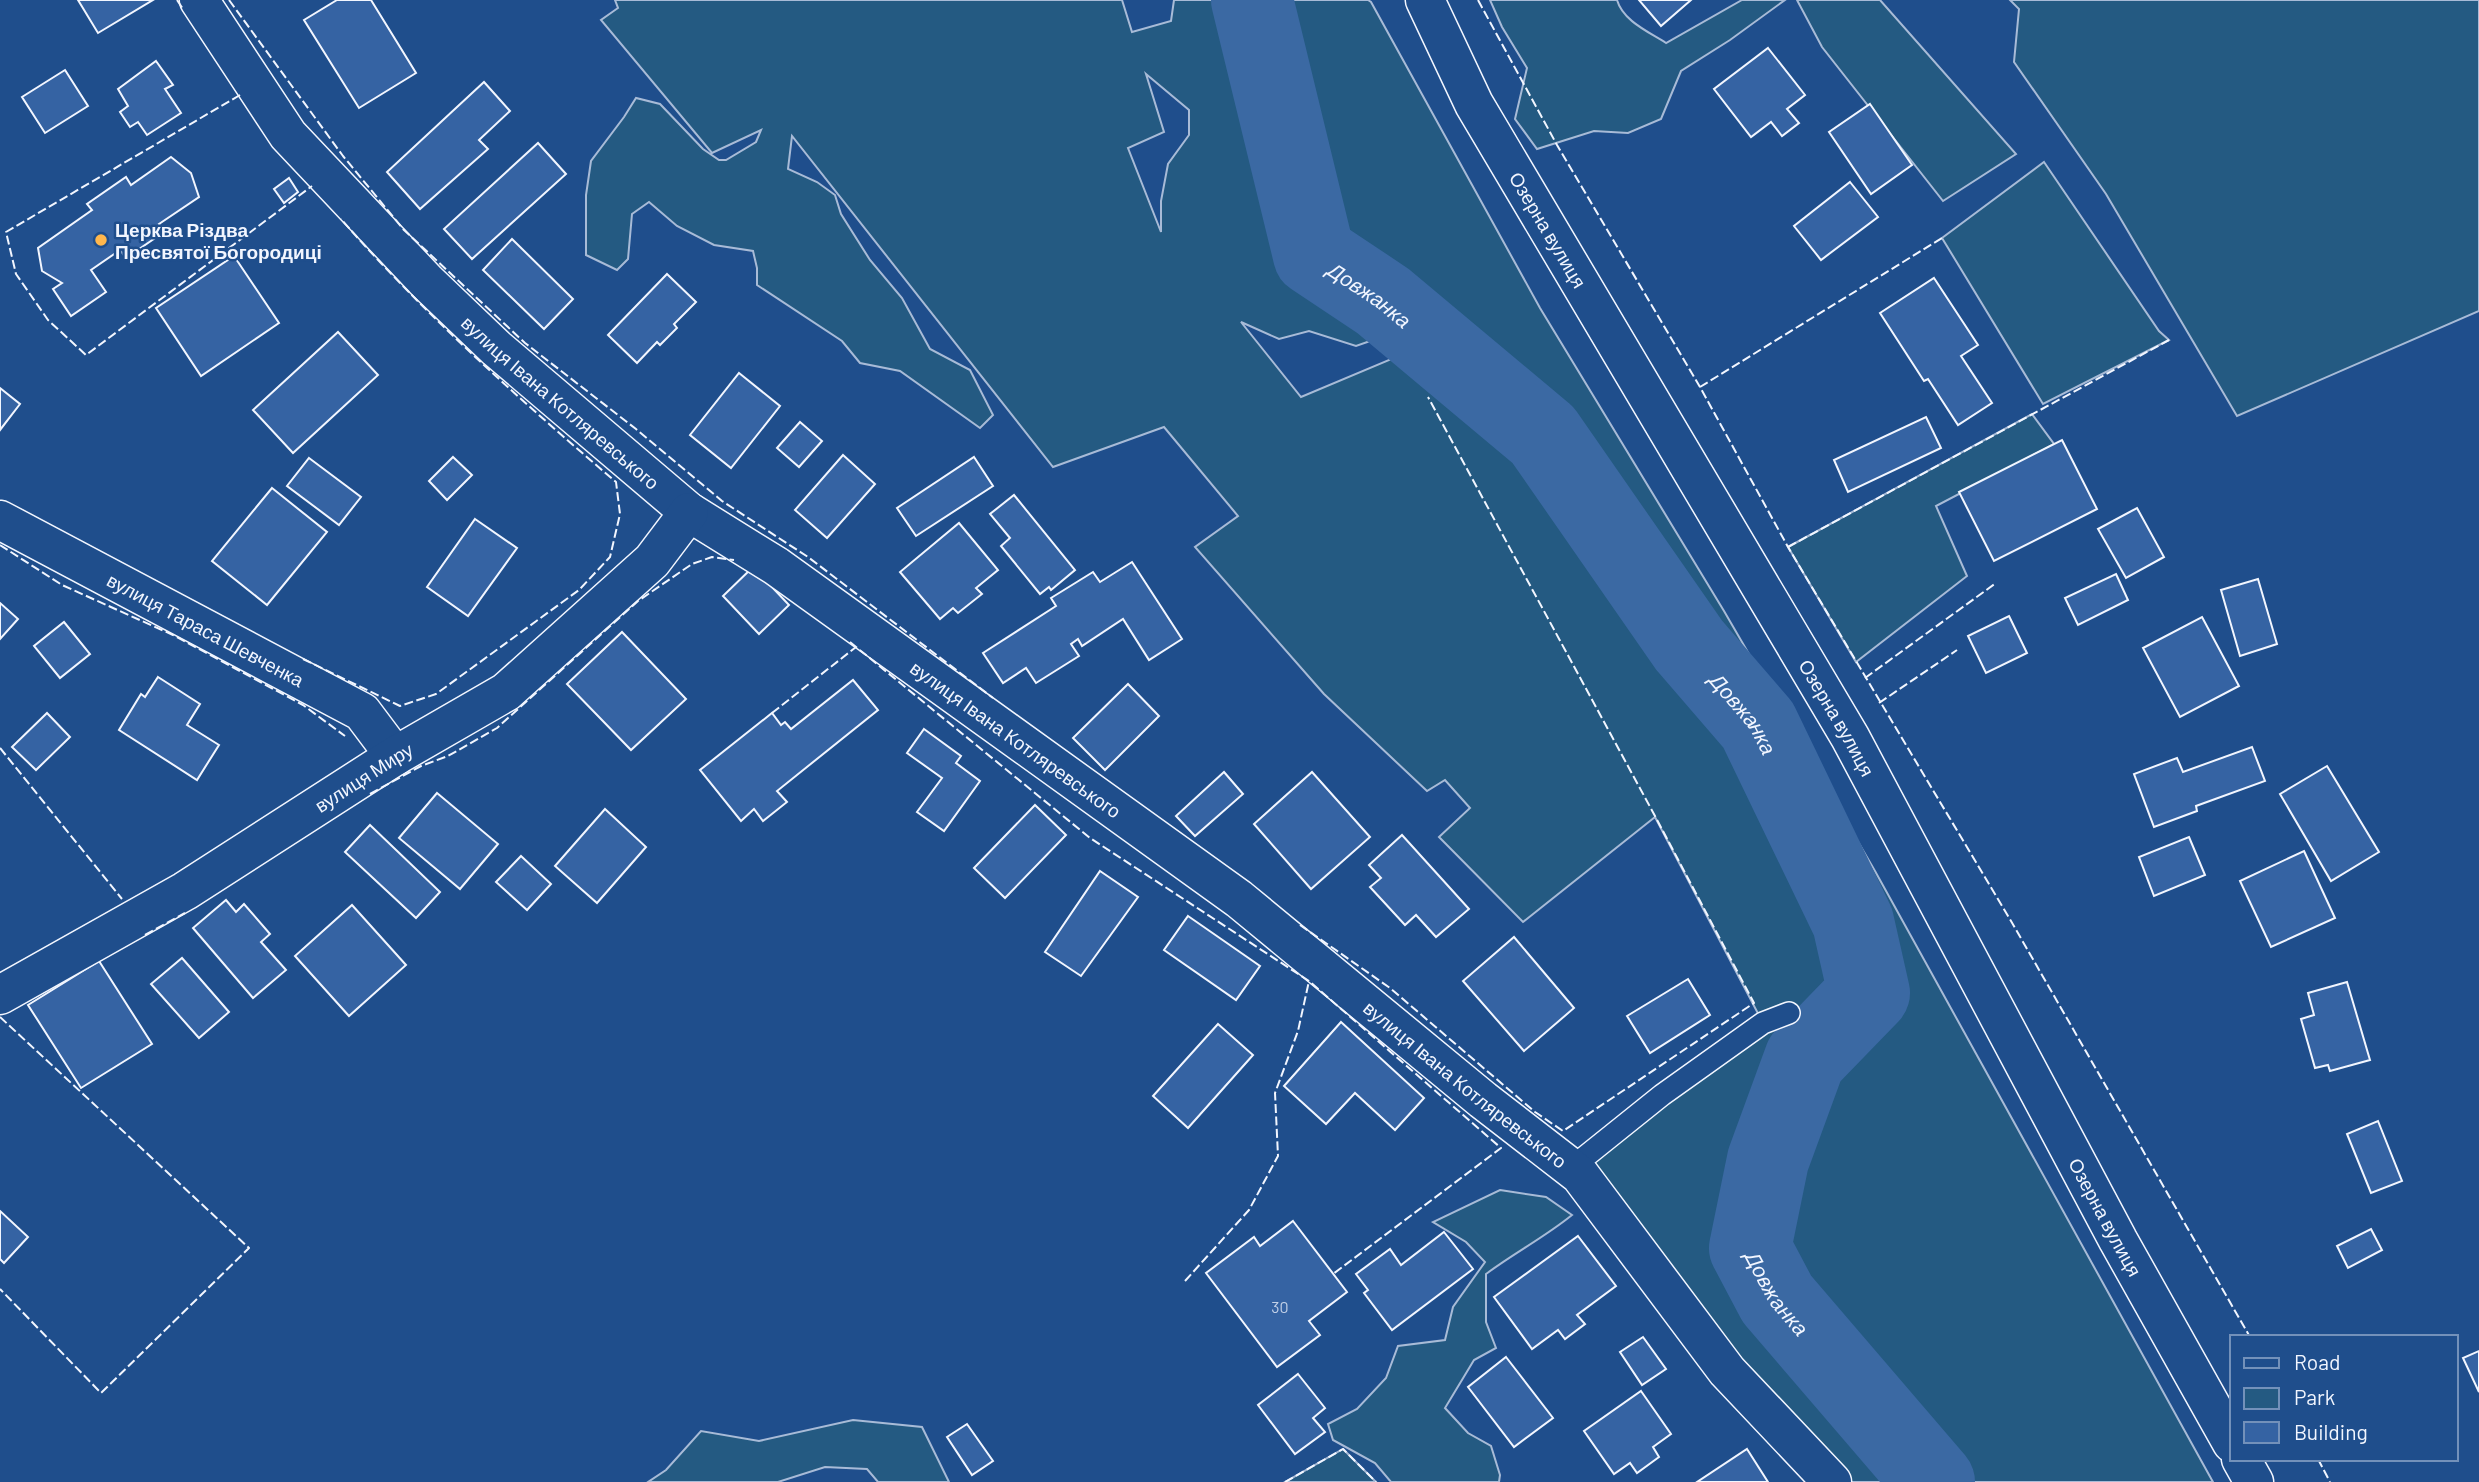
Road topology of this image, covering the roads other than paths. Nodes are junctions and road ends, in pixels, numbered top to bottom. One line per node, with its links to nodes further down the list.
1 (199, 0): 3 (street, вулиця Івана Котляревського)
2 (1425, 0): 9 (street, Озерна вулиця)
3 (689, 512): 5 (street, вулиця Миру); 8 (street, вулиця Івана Котляревського)
4 (0, 520): 5 (street, вулиця Тараса Шевченка)
5 (395, 757): 6 (street, вулиця Миру)
6 (0, 995)
7 (1789, 1013): 8 (lane)
8 (1571, 1168): 11 (street, вулиця Івана Котляревського)
9 (2230, 1439)
10 (2242, 1461): 12 (street)
11 (1832, 1482)
12 (2254, 1482)

